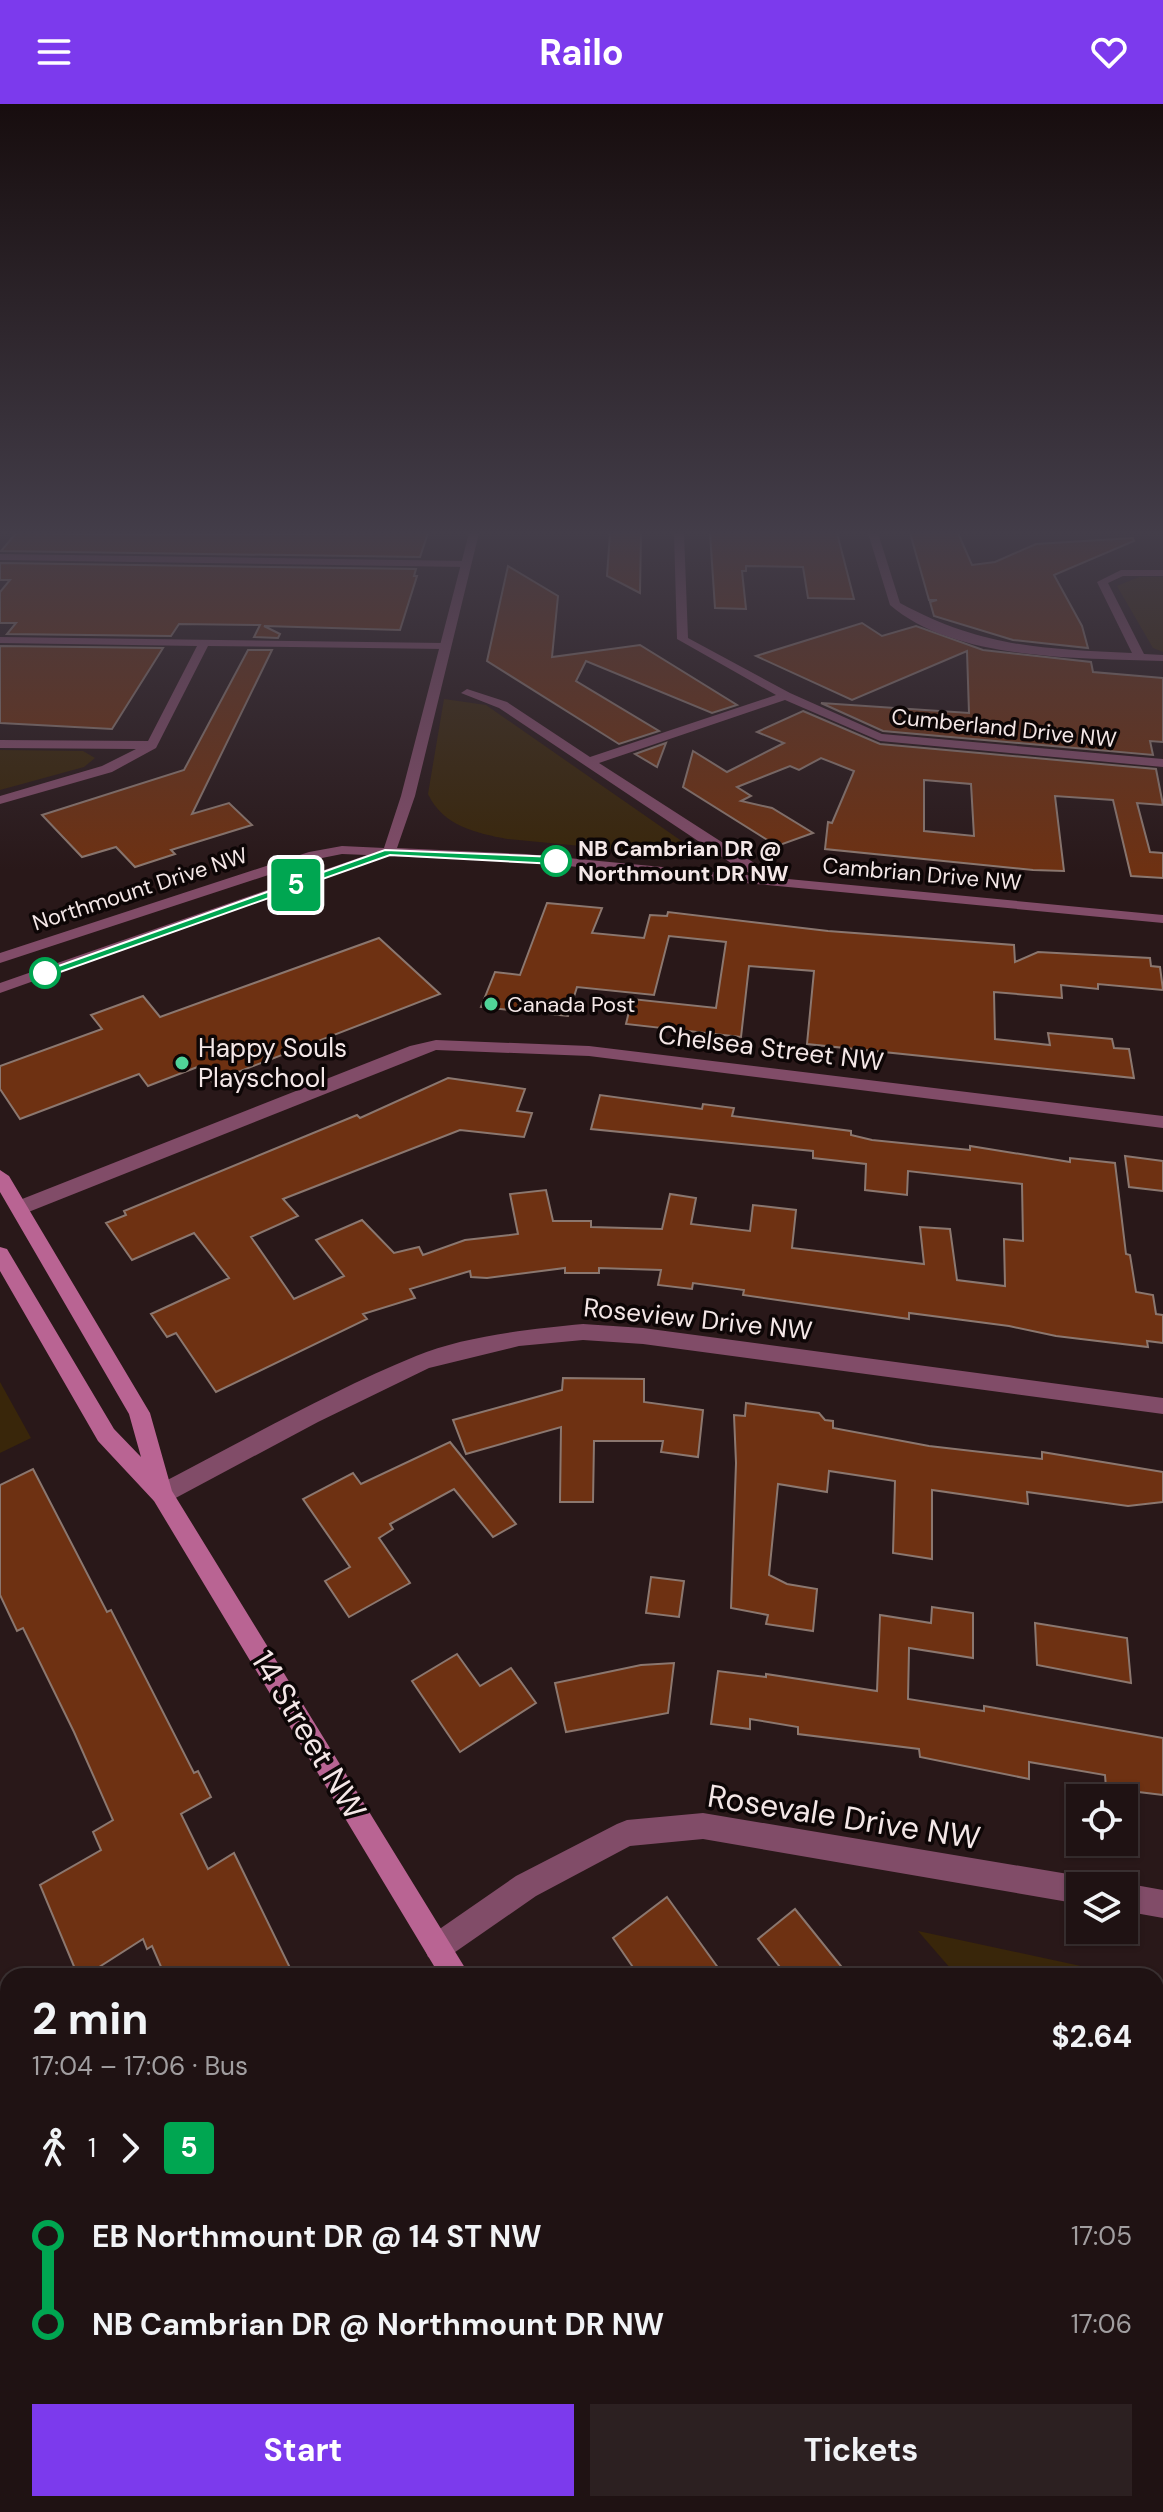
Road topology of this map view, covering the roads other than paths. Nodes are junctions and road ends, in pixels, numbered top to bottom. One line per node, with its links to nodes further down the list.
1 (203, 645): 12 (street)
2 (407, 645): 6 (street)
3 (695, 645): 10 (street, Cumberland Drive NW)
4 (988, 645): 7 (street)
5 (1134, 645): 7 (street)
6 (444, 646): 16 (street)
7 (1140, 657): 8 (street)
8 (1163, 658)
9 (467, 693): 13 (street)
10 (786, 696): 13 (street); 14 (street, Cumberland Drive NW)
11 (0, 744): 12 (street)
12 (152, 745): 15 (street)
13 (592, 761): 17 (street)
14 (1163, 763)
15 (0, 800)
16 (389, 852): 17 (street, Cambrian Drive NW); 19 (street, Northmount Drive NW); 20 (street, Northmount Drive NW)
17 (777, 882): 18 (street, Cambrian Drive NW)
18 (1163, 919)
19 (0, 958)
20 (0, 988)
21 (1163, 1122): 23 (street, Chelsea Street NW)
22 (0, 1176): 23 (main road, 14 Street NW)
23 (19, 1208): 26 (main road, 14 Street NW)
24 (0, 1254): 26 (main road, 14 Street NW)
25 (1163, 1406): 26 (street, Roseview Drive NW)
26 (162, 1494): 30 (main road, 14 Street NW)
27 (1066, 1888): 30 (street, Rosevale Drive NW)
28 (1138, 1900): 29 (street)
29 (1163, 1904)
30 (438, 1947): 31 (main road, 14 Street NW)
31 (451, 1968)

